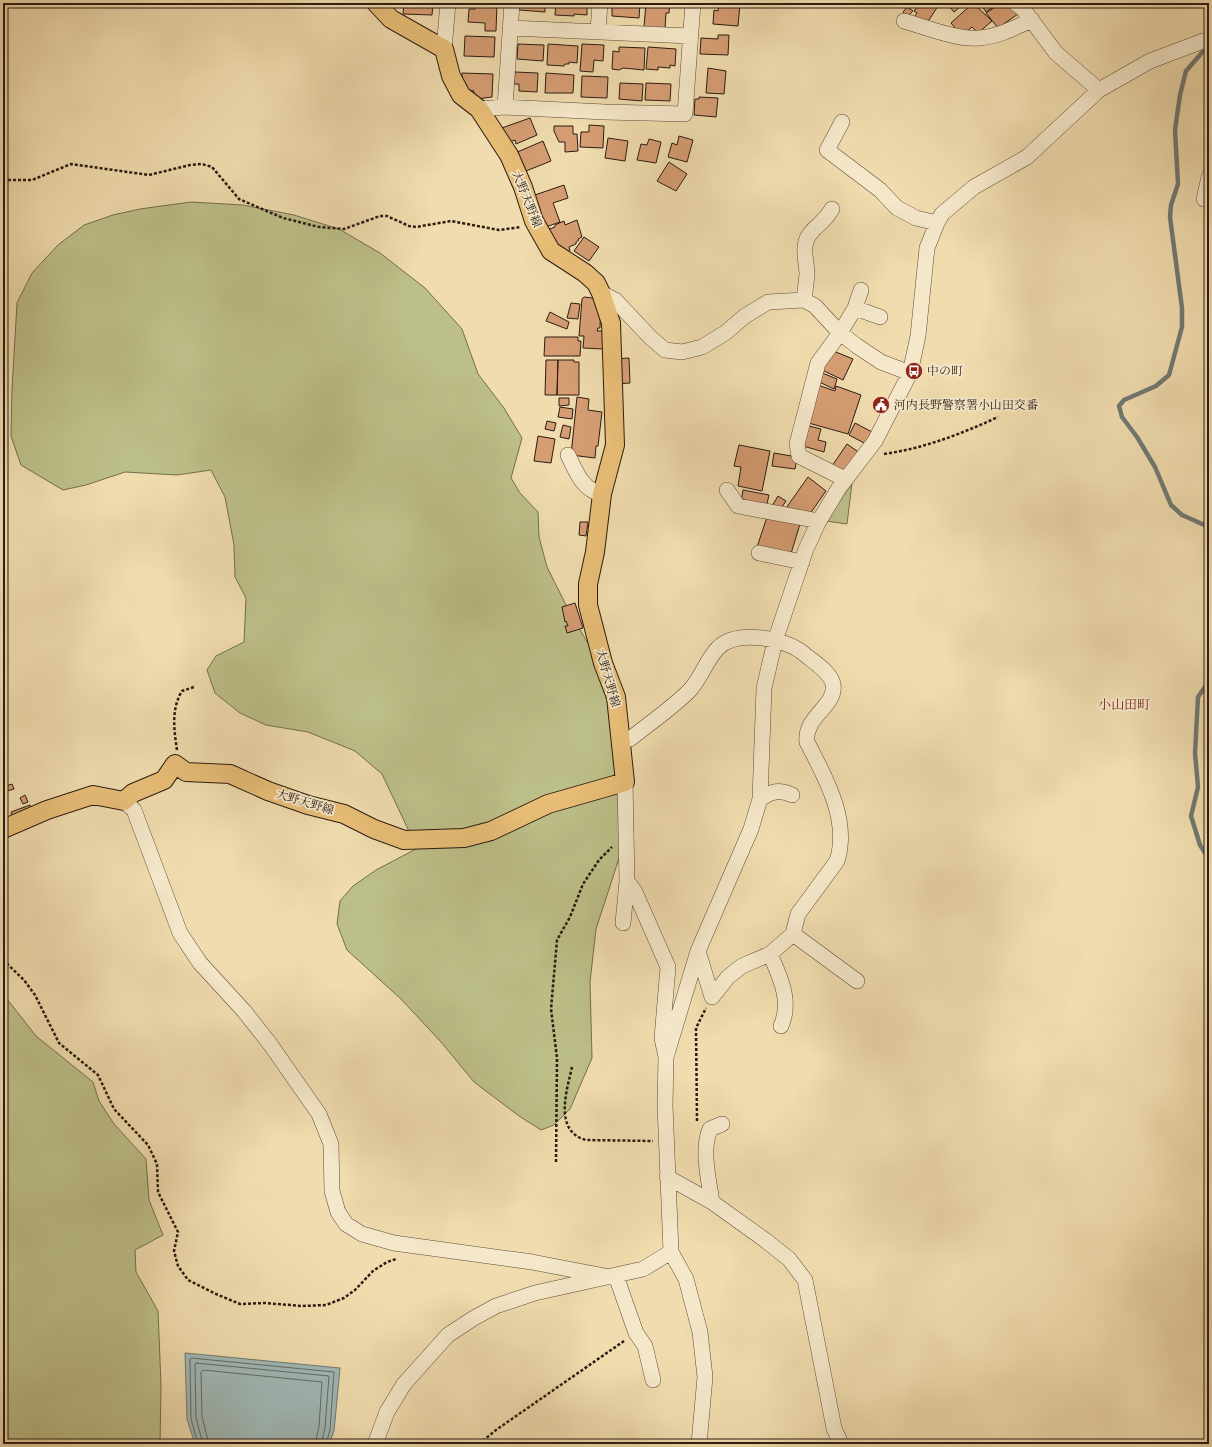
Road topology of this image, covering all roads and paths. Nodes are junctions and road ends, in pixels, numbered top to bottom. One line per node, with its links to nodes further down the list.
1 (376, 3): 7 (main road)
2 (448, 3): 14 (street)
3 (512, 3): 10 (street)
4 (600, 3): 11 (street)
5 (693, 3): 12 (street)
6 (1015, 3): 8 (street)
7 (391, 11): 14 (main road)
8 (1032, 20): 9 (street); 15 (street)
9 (904, 21)
10 (511, 28): 11 (street); 16 (street)
11 (598, 31): 12 (street)
12 (690, 36): 16 (street)
13 (1206, 40): 15 (street)
14 (444, 49): 17 (main road, 大野天野線)
15 (1099, 90): 24 (street)
16 (505, 107): 17 (street)
17 (479, 109): 23 (main road, 大野天野線)
18 (842, 122): 24 (street)
19 (1209, 177): 21 (street)
20 (3, 180): 23 (path)
21 (1209, 200)
22 (832, 209): 27 (street)
23 (534, 221): 26 (main road, 大野天野線)
24 (937, 223): 31 (street)
25 (861, 290): 28 (street)
26 (601, 293): 27 (street); 37 (main road, 大野天野線)
27 (804, 300): 30 (street)
28 (855, 308): 29 (street); 30 (street)
29 (880, 317)
30 (840, 333): 31 (street); 35 (street)
31 (910, 373): 34 (street)
32 (998, 417): 34 (path)
33 (568, 455): 37 (street)
34 (862, 457): 35 (street)
35 (845, 479): 38 (street)
36 (727, 490): 38 (street)
37 (602, 494): 43 (main road, 大野天野線)
38 (819, 521): 40 (street)
39 (759, 553): 40 (street)
40 (802, 562): 41 (street)
41 (775, 641): 43 (street); 47 (street); 53 (street)
42 (194, 687): 44 (path)
43 (621, 742): 45 (main road, 大野天野線)
44 (175, 764): 45 (main road, 大野天野線); 48 (main road)
45 (625, 782): 50 (street)
46 (792, 795): 47 (street)
47 (760, 799): 54 (street)
48 (124, 802): 49 (main road); 70 (street)
49 (3, 830)
50 (625, 842): 51 (street); 65 (path)
51 (627, 881): 52 (street); 60 (street)
52 (623, 923)
53 (793, 934): 55 (street); 57 (street)
54 (698, 951): 58 (street); 60 (street)
55 (770, 954): 58 (street); 59 (street)
56 (3, 960): 69 (path)
57 (857, 981)
58 (712, 997): 63 (path)
59 (781, 1026)
60 (666, 1057): 64 (street)
61 (572, 1067): 64 (path)
62 (722, 1124): 67 (street)
63 (697, 1129)
64 (666, 1142): 66 (street)
65 (556, 1162)
66 (667, 1177): 67 (street); 68 (street)
67 (712, 1202): 76 (street)
68 (672, 1252): 70 (street); 75 (street)
69 (400, 1257)
70 (613, 1277): 71 (street); 73 (street)
71 (636, 1333): 72 (street); 74 (path)
72 (653, 1380)
73 (375, 1444)
74 (479, 1444)
75 (699, 1444)
76 (841, 1444)

